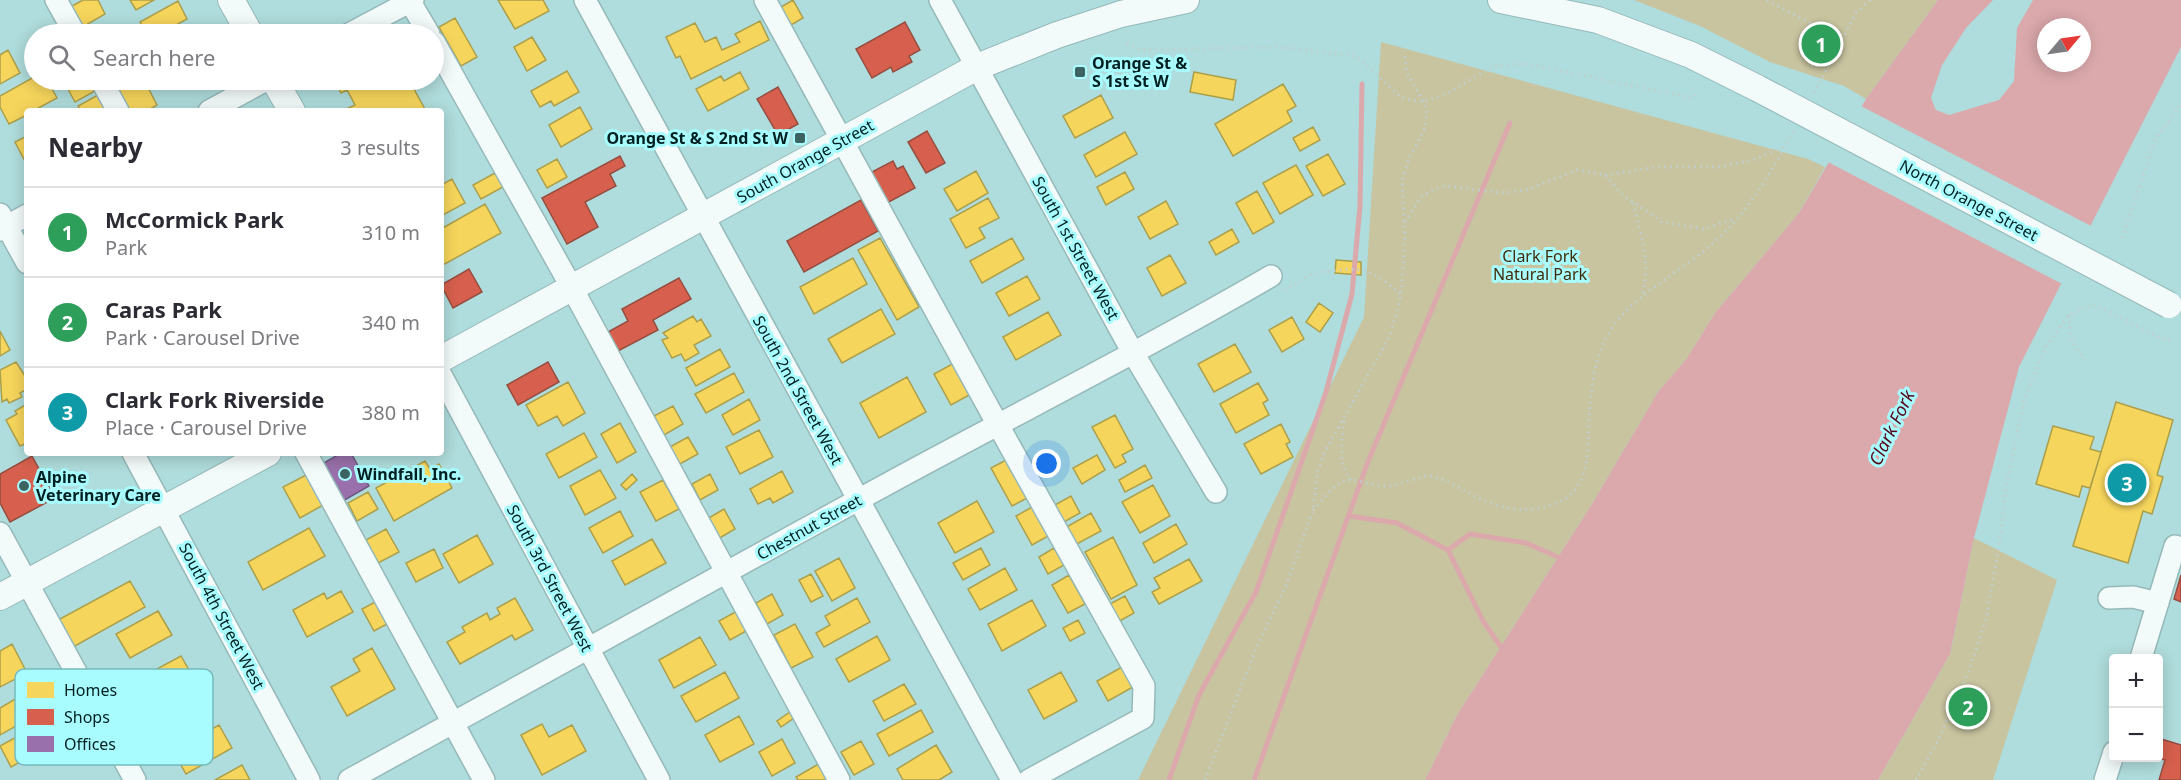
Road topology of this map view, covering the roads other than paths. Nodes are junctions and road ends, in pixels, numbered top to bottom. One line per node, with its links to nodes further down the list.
1 (56, 0): 9 (street)
2 (231, 0): 10 (main road)
3 (411, 0): 11 (street); 12 (street)
4 (585, 0): 23 (street, South 2nd Street West)
5 (765, 0): 21 (street)
6 (940, 0): 14 (street, South 1st Street West)
7 (1186, 0): 14 (main road, South Orange Street)
8 (1501, 0): 28 (main road, North Orange Street, bridge)
9 (69, 24)
10 (244, 24)
11 (367, 24)
12 (424, 24)
13 (444, 60): 27 (street)
14 (977, 67): 21 (main road, South Orange Street); 29 (street, South 1st Street West)
15 (106, 90): 18 (street)
16 (248, 90): 19 (street)
17 (280, 90): 20 (main road)
18 (116, 108)
19 (215, 108)
20 (290, 108)
21 (843, 140): 23 (main road, South Orange Street); 32 (street)
22 (24, 216): 24 (street)
23 (702, 216): 27 (main road, South Orange Street); 37 (street, South 2nd Street West)
24 (2, 224): 25 (street)
25 (24, 258)
26 (1271, 276): 29 (street, Chestnut Street)
27 (572, 288): 30 (main road, South Orange Street); 41 (street)
28 (2175, 308)
29 (1133, 353): 32 (street, Chestnut Street); 36 (street, South 1st Street West)
30 (444, 357)
31 (444, 381): 46 (street, South 3rd Street West)
32 (998, 425): 37 (street, Chestnut Street); 59 (street)
33 (135, 456): 38 (street, South 4th Street West)
34 (262, 456): 38 (main road)
35 (308, 456): 49 (street)
36 (1216, 492)
37 (858, 500): 41 (street, Chestnut Street); 58 (street, South 2nd Street West)
38 (164, 508): 42 (main road); 53 (street, South 4th Street West)
39 (0, 533): 42 (street)
40 (2181, 548): 45 (street)
41 (728, 572): 46 (street, Chestnut Street); 57 (street)
42 (27, 583): 43 (main road); 48 (street)
43 (0, 597)
44 (2109, 598): 45 (street)
45 (2158, 603): 47 (street)
46 (589, 650): 49 (street, Chestnut Street); 56 (street, South 3rd Street West)
47 (2142, 654)
48 (74, 669)
49 (453, 724): 54 (street, Chestnut Street); 55 (street)
50 (2111, 762): 60 (street)
51 (127, 765): 52 (street)
52 (135, 780)
53 (309, 780)
54 (349, 780)
55 (484, 780)
56 (659, 780)
57 (839, 780)
58 (1012, 780)
59 (1029, 780)
60 (2105, 780)

